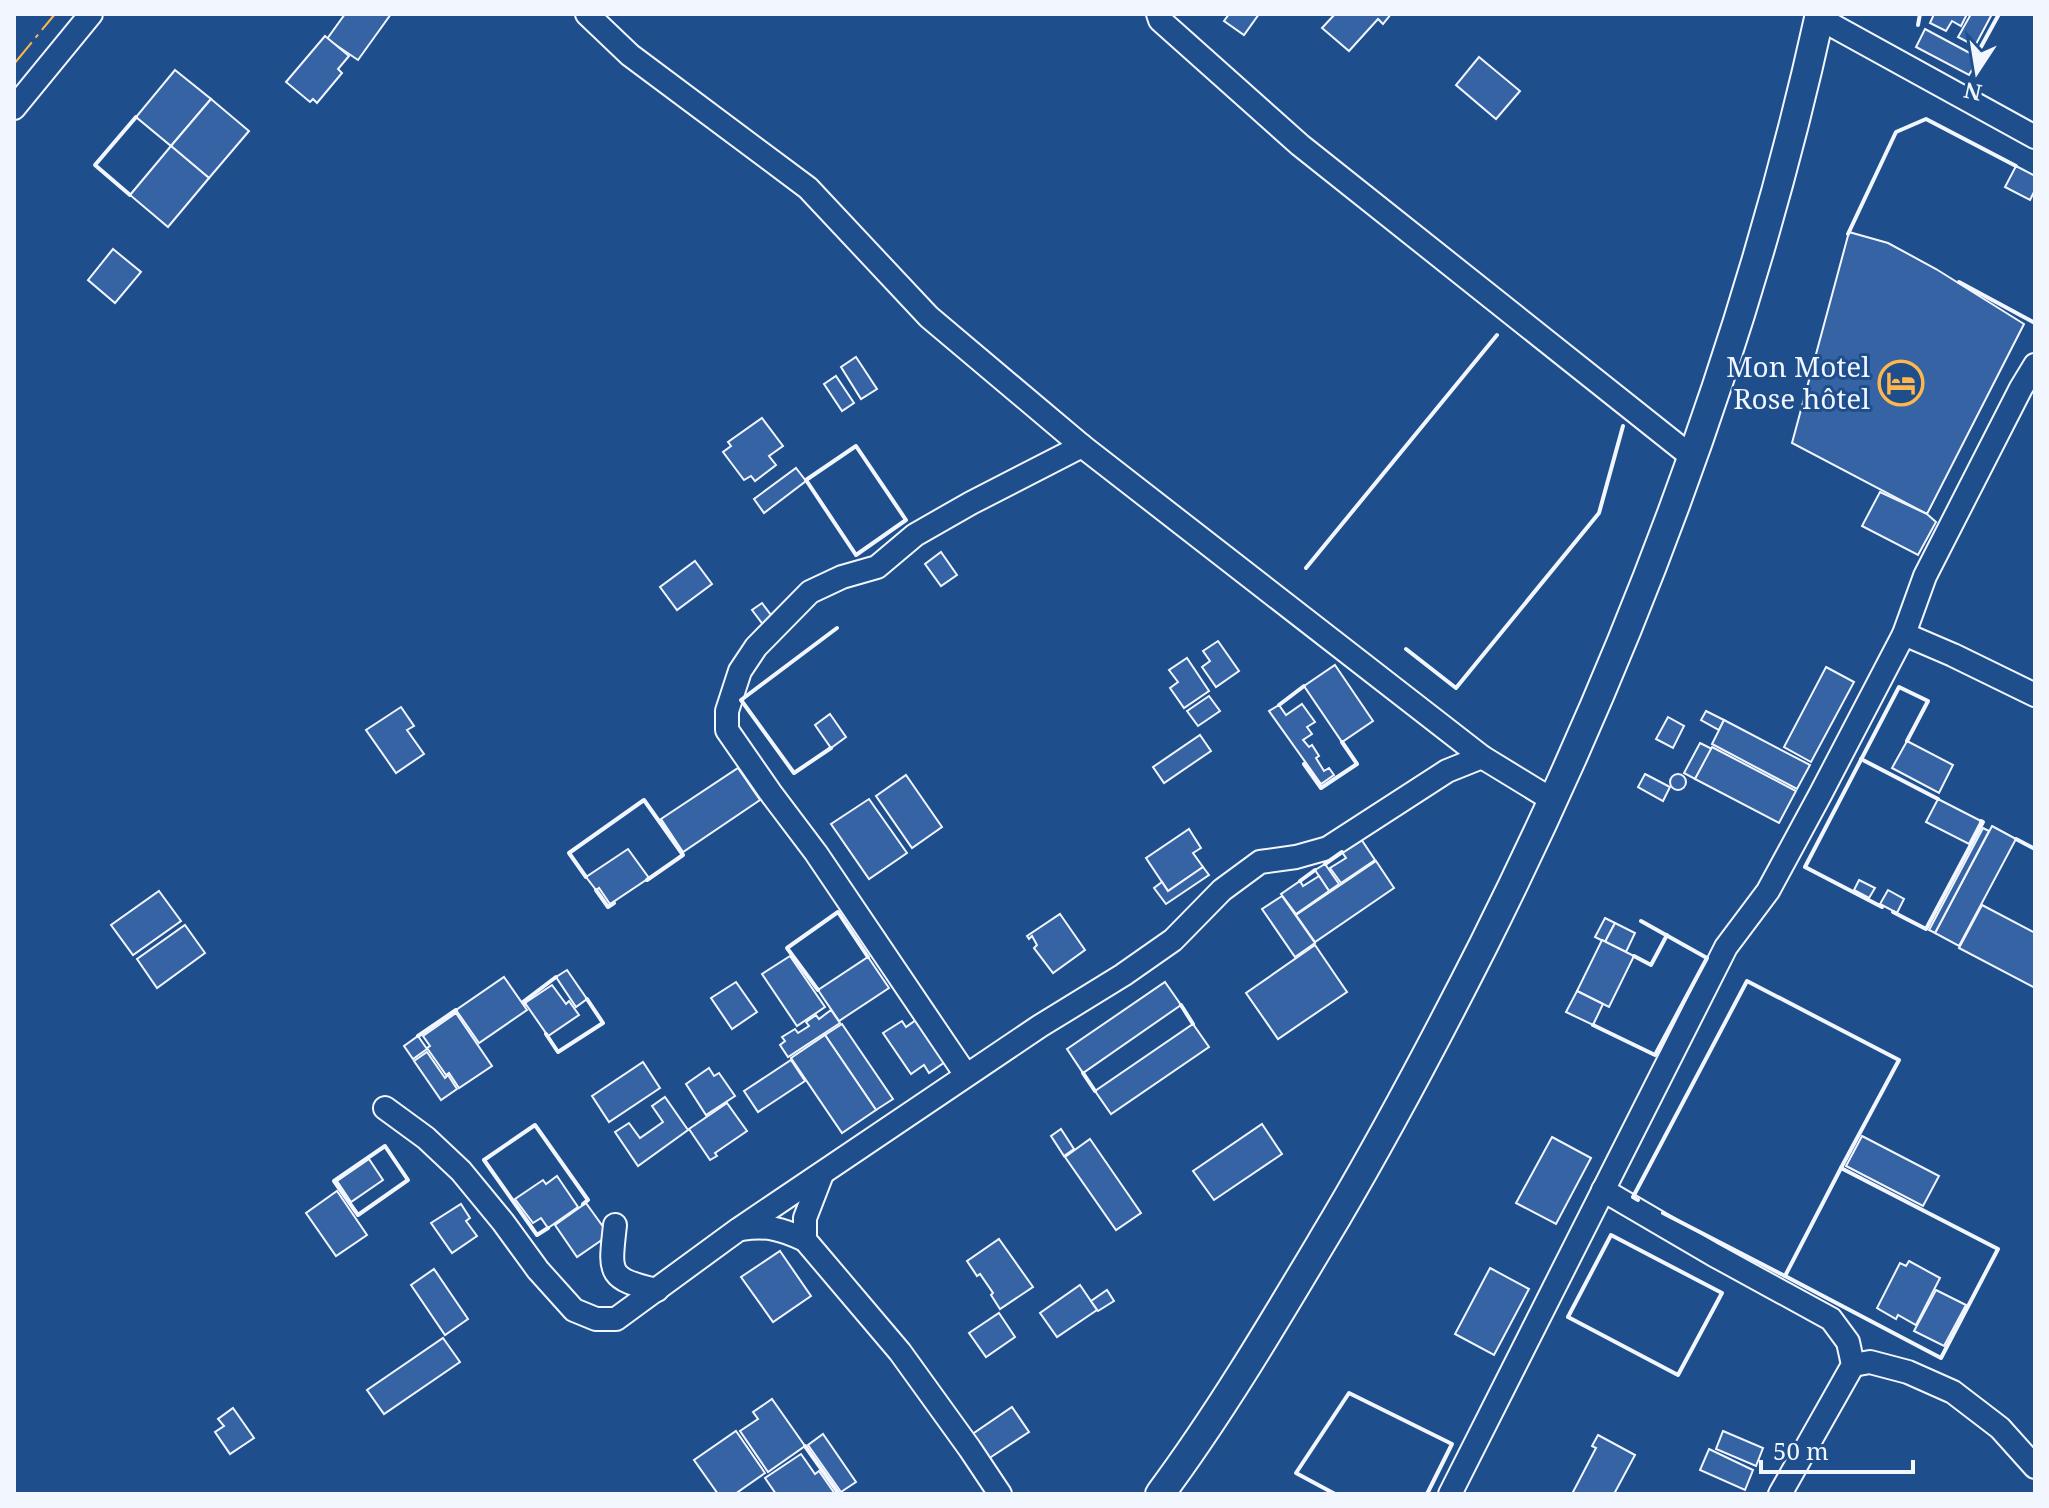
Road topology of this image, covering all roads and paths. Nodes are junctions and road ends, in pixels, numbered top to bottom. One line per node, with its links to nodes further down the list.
1 (91, 14): 5 (street)
2 (587, 14): 8 (street)
3 (1158, 14): 9 (street)
4 (1819, 16): 6 (street); 9 (main road)
5 (14, 108)
6 (2035, 137)
7 (2035, 365): 10 (street)
8 (1082, 446): 12 (street); 14 (street)
9 (1692, 457): 13 (main road)
10 (1904, 634): 11 (street); 17 (street)
11 (2035, 695)
12 (1482, 757): 13 (street); 14 (street)
13 (1554, 801): 25 (main road)
14 (966, 1075): 16 (street)
15 (385, 1108): 21 (street)
16 (822, 1174): 19 (street); 20 (street)
17 (1603, 1190): 22 (street); 26 (street)
18 (615, 1225): 21 (street)
19 (739, 1229): 20 (street); 21 (street)
20 (805, 1240): 24 (street)
21 (657, 1290)
22 (1853, 1365): 23 (street); 27 (street)
23 (2035, 1467)
24 (1000, 1494)
25 (1160, 1494)
26 (1450, 1494)
27 (1780, 1494)

